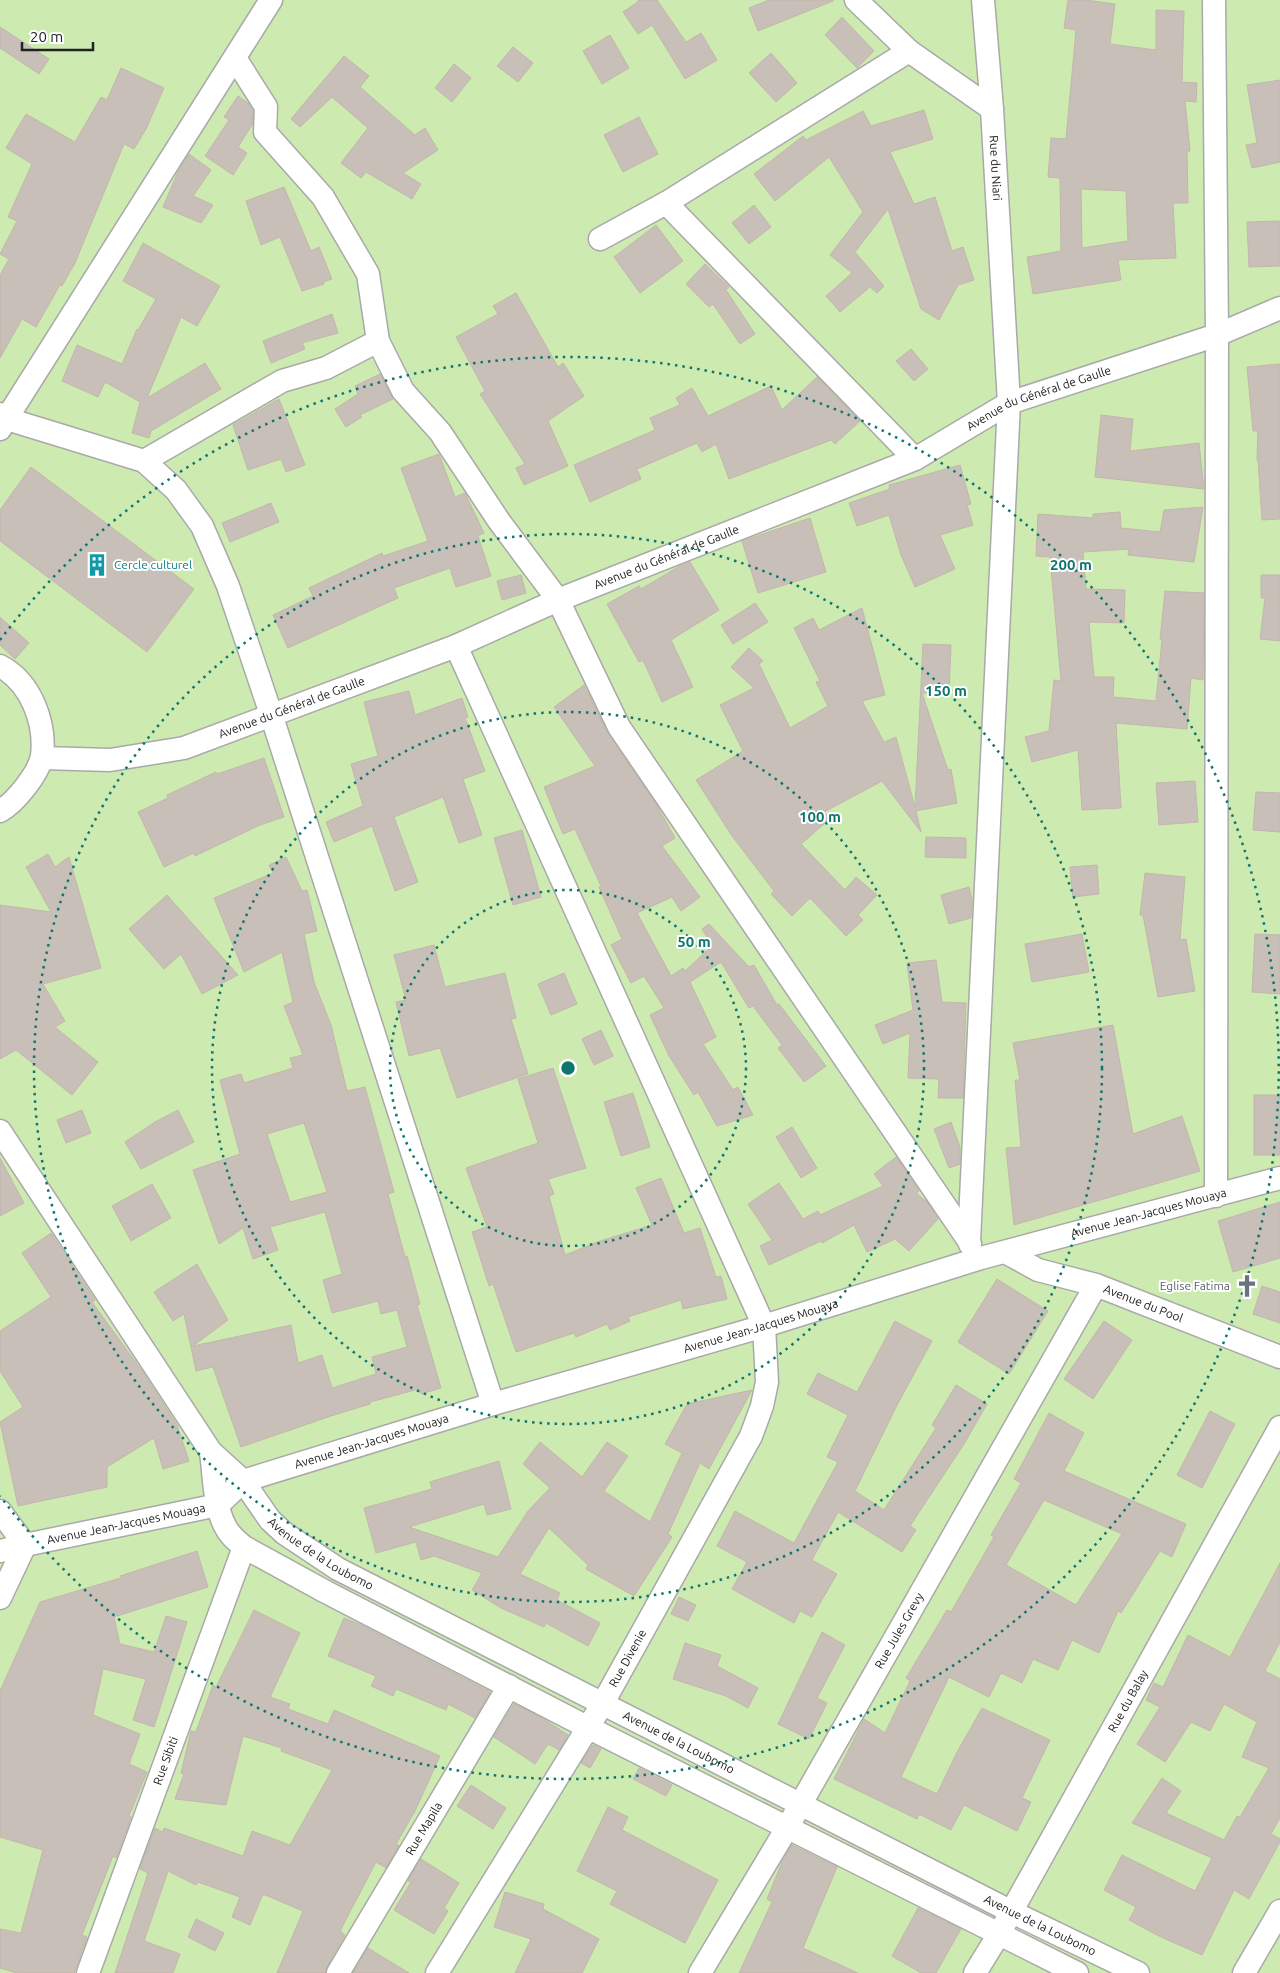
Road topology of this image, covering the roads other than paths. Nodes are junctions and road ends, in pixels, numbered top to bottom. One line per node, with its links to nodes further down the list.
1 (272, 0): 6 (street)
2 (856, 0): 5 (street)
3 (983, 0): 7 (street, Rue du Niari)
4 (1214, 0): 11 (street)
5 (909, 51): 7 (street); 8 (street)
6 (235, 58): 12 (street); 14 (street)
7 (992, 109): 13 (street, Rue du Niari)
8 (666, 202): 9 (street); 15 (street)
9 (600, 239)
10 (1280, 308): 11 (street, Avenue du Général de Gaulle)
11 (1217, 335): 13 (street, Avenue du Général de Gaulle); 25 (street)
12 (378, 341): 16 (street); 17 (street)
13 (1009, 403): 15 (street, Avenue du Général de Gaulle); 26 (street, Rue du Niari)
14 (2, 421): 16 (street)
15 (915, 459): 17 (street, Avenue du Général de Gaulle)
16 (144, 461): 20 (street)
17 (558, 600): 18 (street, Avenue du Général de Gaulle); 26 (street)
18 (456, 646): 20 (street, Avenue du Général de Gaulle); 29 (street)
19 (0, 666): 21 (street)
20 (271, 714): 21 (street, Avenue du Général de Gaulle); 31 (street)
21 (42, 758): 22 (street)
22 (0, 811)
23 (0, 1132): 33 (street)
24 (1280, 1178): 25 (street, Avenue Jean-Jacques Mouaya)
25 (1216, 1196): 27 (street, Avenue Jean-Jacques Mouaya)
26 (975, 1250): 27 (street, Avenue Jean-Jacques Mouaya); 29 (street, Avenue Jean-Jacques Mouaya)
27 (1007, 1252): 28 (street, Avenue du Pool)
28 (1096, 1286): 30 (street, Avenue du Pool); 44 (street, Rue Jules Grevy)
29 (764, 1326): 31 (street, Avenue Jean-Jacques Mouaya); 42 (street, Rue Divenie)
30 (1280, 1357)
31 (493, 1404): 34 (street, Avenue Jean-Jacques Mouaya)
32 (1280, 1427): 47 (street, Rue du Balay)
33 (212, 1452): 34 (street, Avenue de la Loubomo); 35 (street)
34 (243, 1481): 35 (street, Avenue Jean-Jacques Mouaga); 42 (street, Avenue de la Loubomo)
35 (218, 1505): 37 (street, Avenue Jean-Jacques Mouaga); 38 (street)
36 (0, 1511): 37 (street)
37 (25, 1545): 39 (street, Avenue Jean-Jacques Mouaga); 40 (street)
38 (244, 1547): 41 (street); 49 (street, Rue Sibiti)
39 (0, 1552)
40 (0, 1598)
41 (509, 1686): 43 (street); 50 (street, Rue Mapila)
42 (602, 1703): 43 (street, Rue Divenie); 44 (street, Avenue de la Loubomo)
43 (587, 1726): 45 (street); 51 (street, Rue Divenie)
44 (800, 1804): 45 (street, Rue Jules Grevy); 47 (street, Avenue de la Loubomo)
45 (787, 1828): 48 (street); 52 (street, Rue Jules Grevy)
46 (1280, 1911): 56 (street)
47 (1012, 1912): 48 (street, Rue du Balay); 55 (street, Avenue de la Loubomo)
48 (999, 1934): 53 (street, Rue du Balay); 54 (street)
49 (88, 1973)
50 (338, 1973)
51 (437, 1973)
52 (700, 1973)
53 (975, 1973)
54 (1077, 1973)
55 (1138, 1973)
56 (1244, 1973)

